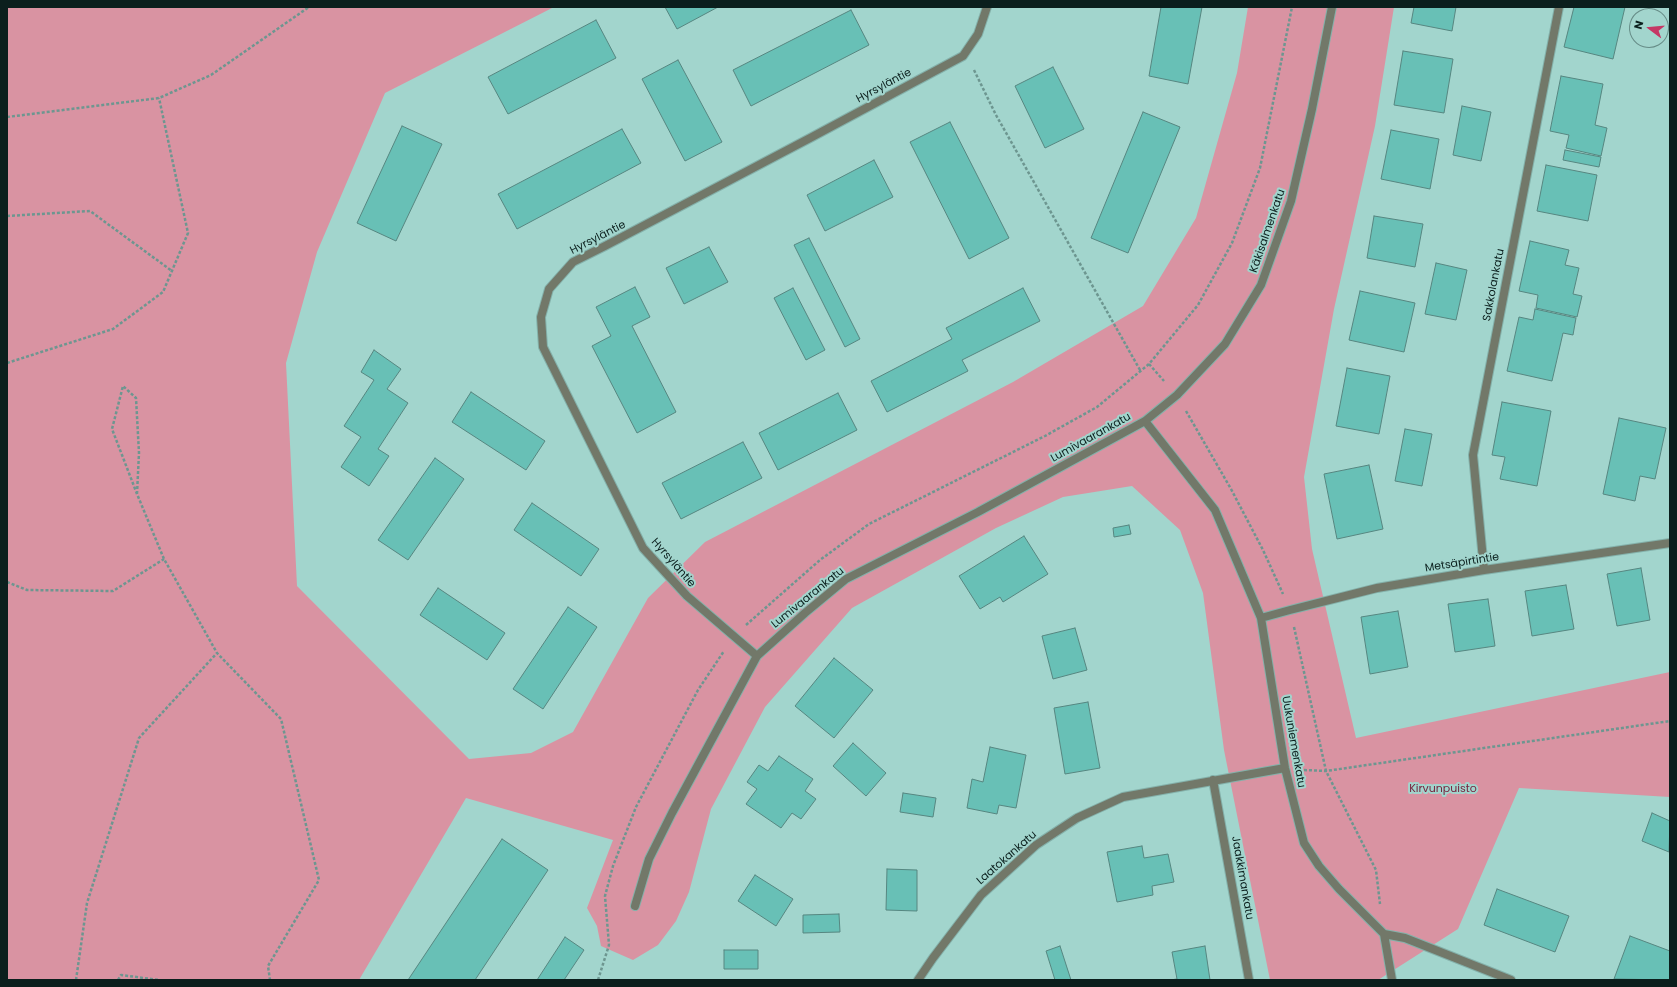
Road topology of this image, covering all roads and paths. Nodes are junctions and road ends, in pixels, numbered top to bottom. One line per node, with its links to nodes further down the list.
1 (309, 7): 7 (path)
2 (987, 7): 6 (street, Hyrsyläntie)
3 (1292, 7): 12 (path)
4 (1332, 7): 14 (street, Käkisalmenkatu)
5 (1559, 7): 18 (street, Sakkolankatu)
6 (965, 53): 12 (path); 25 (street, Hyrsyläntie)
7 (159, 98): 8 (path); 10 (path)
8 (7, 117)
9 (7, 216): 10 (path)
10 (172, 271): 11 (path)
11 (7, 363)
12 (1140, 370): 22 (path)
13 (1186, 411): 20 (path)
14 (1145, 421): 21 (street, Uukuniemenkatu); 25 (street, Lumivaarankatu)
15 (137, 494): 15 (path); 17 (path)
16 (1670, 543): 18 (street, Metsäpirtintie)
17 (164, 559): 19 (path); 24 (path)
18 (1484, 570): 20 (street, Metsäpirtintie)
19 (7, 582)
20 (1290, 610): 21 (street, Metsäpirtintie); 28 (path)
21 (1261, 618): 27 (street, Uukuniemenkatu)
22 (752, 619)
23 (727, 646): 36 (path)
24 (217, 654): 32 (path); 35 (path)
25 (757, 656): 30 (street, Lumivaarankatu)
26 (1670, 722): 28 (path)
27 (1285, 768): 28 (path); 29 (street, Laatokankatu); 31 (street, Uukuniemenkatu)
28 (1326, 771): 31 (path)
29 (1213, 780): 37 (street, Laatokankatu); 38 (street, Jaakkimankatu)
30 (635, 906)
31 (1384, 934): 39 (street); 40 (street)
32 (76, 980)
33 (118, 980): 34 (path)
34 (159, 980)
35 (270, 980)
36 (598, 980)
37 (918, 980)
38 (1249, 980)
39 (1392, 980)
40 (1511, 980)

